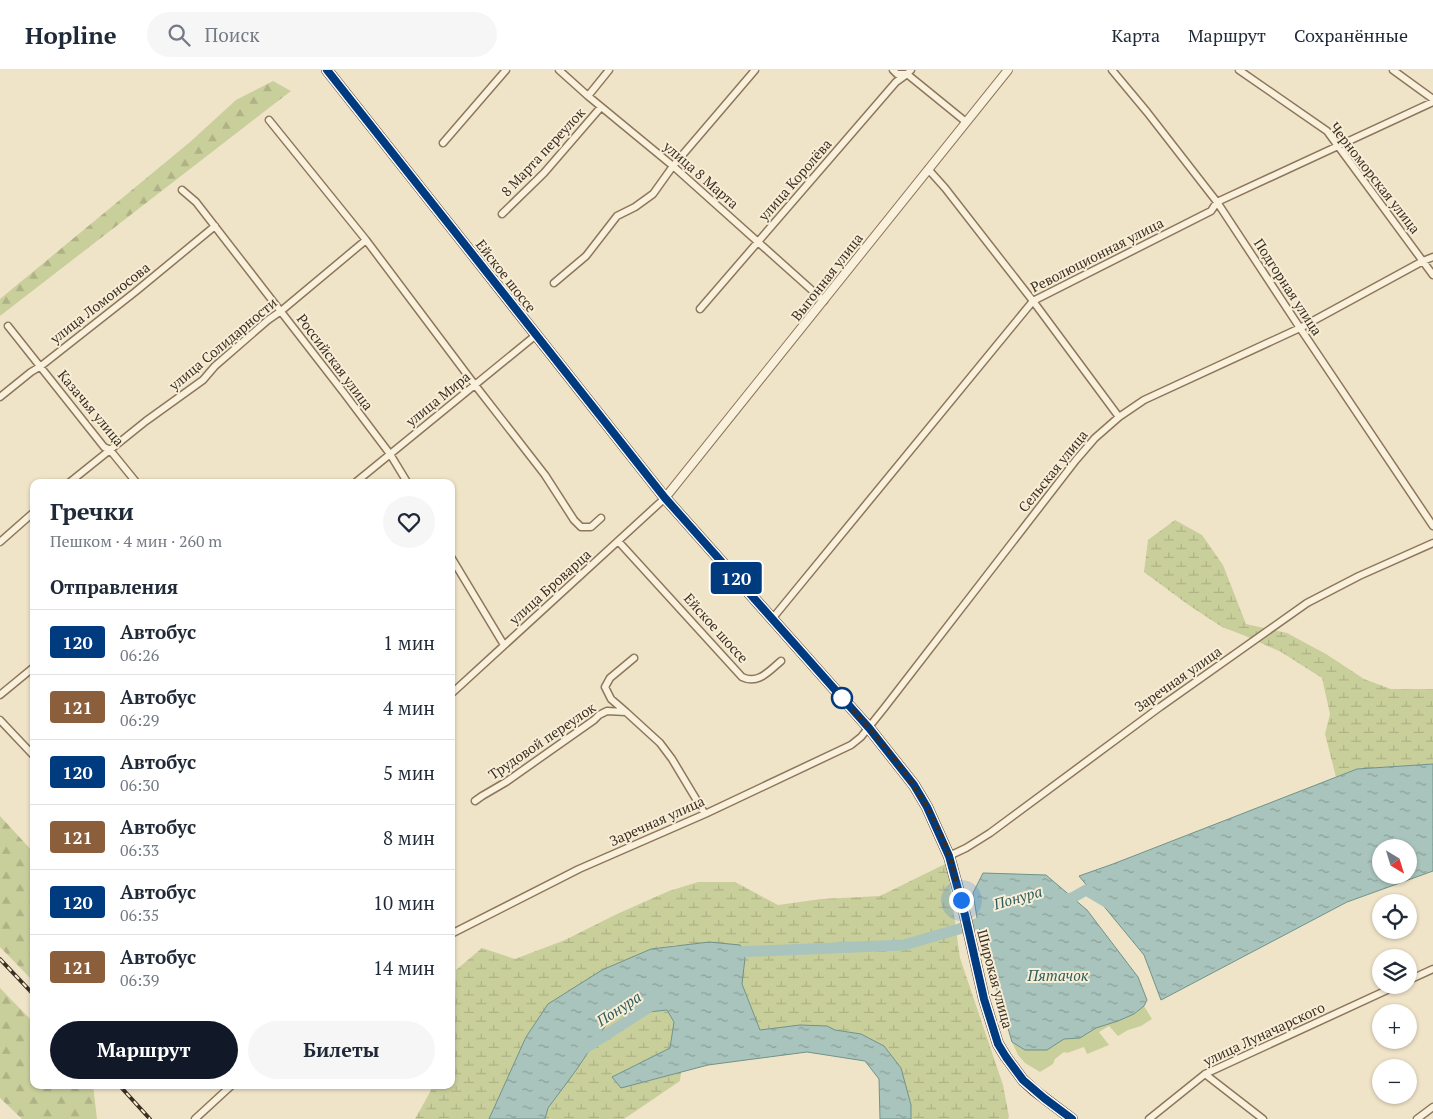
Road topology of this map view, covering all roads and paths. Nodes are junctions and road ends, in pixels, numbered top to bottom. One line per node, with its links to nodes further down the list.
1 (327, 70): 37 (main road, Ейское шоссе)
2 (506, 70): 17 (street)
3 (559, 70): 12 (street, улица 8 Марта)
4 (609, 70): 12 (street)
5 (755, 70): 19 (street)
6 (893, 70): 11 (street)
7 (1008, 70): 16 (street, Выгонная улица)
8 (1112, 70): 22 (street, Подгорная улица)
9 (1239, 70): 18 (street, Черноморская улица)
10 (1393, 70): 13 (street)
11 (909, 72): 16 (street); 26 (street, улица Королёва)
12 (588, 96): 14 (street, улица 8 Марта)
13 (1433, 100): 18 (street, Революционная улица)
14 (601, 107): 19 (street, улица 8 Марта); 23 (street, 8 Марта переулок)
15 (269, 120): 25 (street)
16 (966, 122): 20 (street, Выгонная улица)
17 (443, 143)
18 (1338, 145): 22 (street, Революционная улица); 28 (street, Черноморская улица)
19 (673, 166): 26 (street, улица 8 Марта); 30 (street)
20 (928, 169): 31 (street); 32 (street, Выгонная улица)
21 (182, 190): 24 (street, Российская улица)
22 (1217, 202): 31 (street, Революционная улица); 36 (street, Подгорная улица)
23 (502, 214)
24 (214, 226): 34 (street, Российская улица); 38 (street, улица Ломоносова)
25 (366, 240): 34 (street, улица Солидарности); 39 (street)
26 (758, 242): 32 (street, улица 8 Марта); 33 (street, улица Королёва)
27 (1433, 257): 28 (street, Сельская улица)
28 (1423, 261): 29 (street, Черноморская улица); 36 (street, Сельская улица)
29 (1433, 275)
30 (554, 283)
31 (1033, 301): 41 (street); 56 (street, Революционная улица)
32 (824, 302): 48 (street, Выгонная улица)
33 (700, 308)
34 (281, 311): 42 (street, улица Солидарности); 43 (street, Российская улица)
35 (8, 326): 38 (street, Казачья улица)
36 (1300, 328): 41 (street, Сельская улица); 51 (street, Подгорная улица)
37 (536, 335): 39 (street, улица Мира); 48 (main road, Ейское шоссе)
38 (40, 366): 40 (street, улица Ломоносова); 42 (street, Казачья улица)
39 (475, 386): 43 (street, улица Мира); 50 (street)
40 (0, 398)
41 (1119, 417): 65 (street, Сельская улица)
42 (110, 450): 44 (street, улица Солидарности); 45 (street, Казачья улица)
43 (390, 454): 46 (street, улица Мира); 47 (street, Российская улица)
44 (74, 479)
45 (134, 479)
46 (360, 479)
47 (404, 479)
48 (665, 498): 52 (street, улица Броварца); 56 (main road, Широкая улица)
49 (30, 516): 53 (street)
50 (601, 518)
51 (1433, 526)
52 (618, 541): 57 (street, улица Броварца); 59 (street, Ейское шоссе)
53 (0, 542)
54 (1433, 543): 69 (street, Заречная улица)
55 (455, 564): 57 (street)
56 (772, 619): 65 (main road, Широкая улица)
57 (504, 645): 61 (street, улица Броварца)
58 (634, 658): 63 (street, Трудовой переулок)
59 (781, 661)
60 (30, 670): 62 (street)
61 (455, 690)
62 (0, 695)
63 (626, 712): 67 (street, Трудовой переулок); 68 (street, Трудовой переулок)
64 (0, 720): 66 (street)
65 (869, 728): 68 (street, Заречная улица); 69 (main road, Широкая улица)
66 (30, 752)
67 (475, 801)
68 (705, 814): 70 (street, Заречная улица)
69 (949, 856): 78 (main road, Широкая улица)
70 (455, 932)
71 (1433, 969): 72 (street)
72 (1417, 976)
73 (1378, 994): 74 (street, улица Луначарского)
74 (1205, 1074): 79 (street, улица Луначарского); 80 (street)
75 (228, 1089): 77 (street)
76 (1433, 1107): 81 (street)
77 (195, 1119)
78 (1072, 1119)
79 (1149, 1119)
80 (1263, 1119)
81 (1417, 1119)

